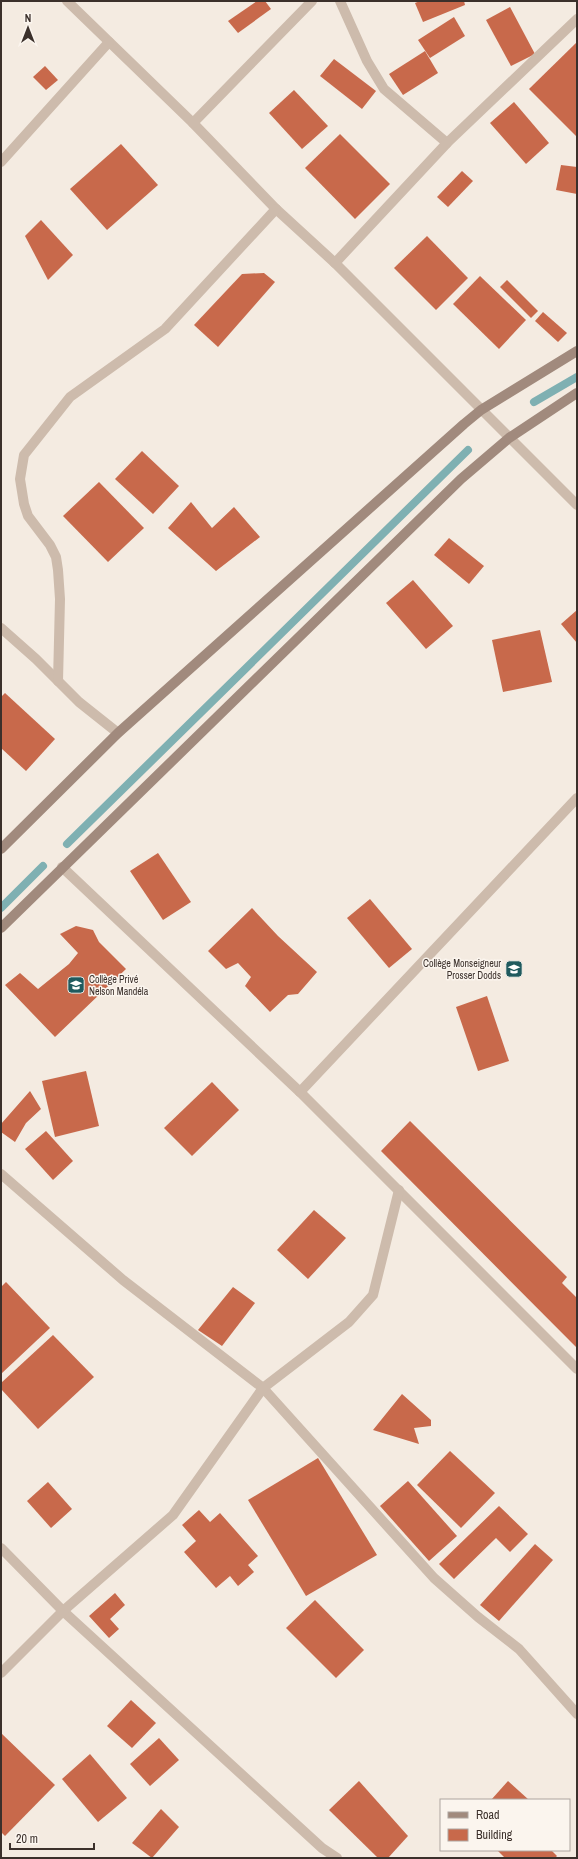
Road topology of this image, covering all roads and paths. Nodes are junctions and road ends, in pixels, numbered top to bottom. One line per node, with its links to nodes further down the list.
1 (67, 1): 5 (street)
2 (312, 1): 6 (street)
3 (340, 1): 7 (street)
4 (577, 19): 7 (street)
5 (109, 42): 6 (street); 8 (street)
6 (193, 123): 9 (street)
7 (447, 143): 10 (street)
8 (1, 162)
9 (276, 209): 10 (street); 17 (street)
10 (335, 263): 13 (street)
11 (577, 351): 13 (street)
12 (577, 393): 14 (street)
13 (481, 410): 14 (street); 18 (street)
14 (509, 438): 15 (street); 21 (street)
15 (577, 505)
16 (1, 628): 17 (street)
17 (58, 681): 18 (street)
18 (118, 733): 20 (street)
19 (577, 798): 23 (street)
20 (1, 849)
21 (62, 867): 22 (street); 23 (street)
22 (1, 928)
23 (300, 1092): 25 (street)
24 (1, 1174): 27 (street)
25 (399, 1190): 26 (street); 27 (street)
26 (577, 1369)
27 (263, 1388): 29 (street); 31 (street)
28 (1, 1548): 29 (street)
29 (62, 1611): 30 (street); 32 (street)
30 (1, 1672)
31 (577, 1714)
32 (337, 1858)

